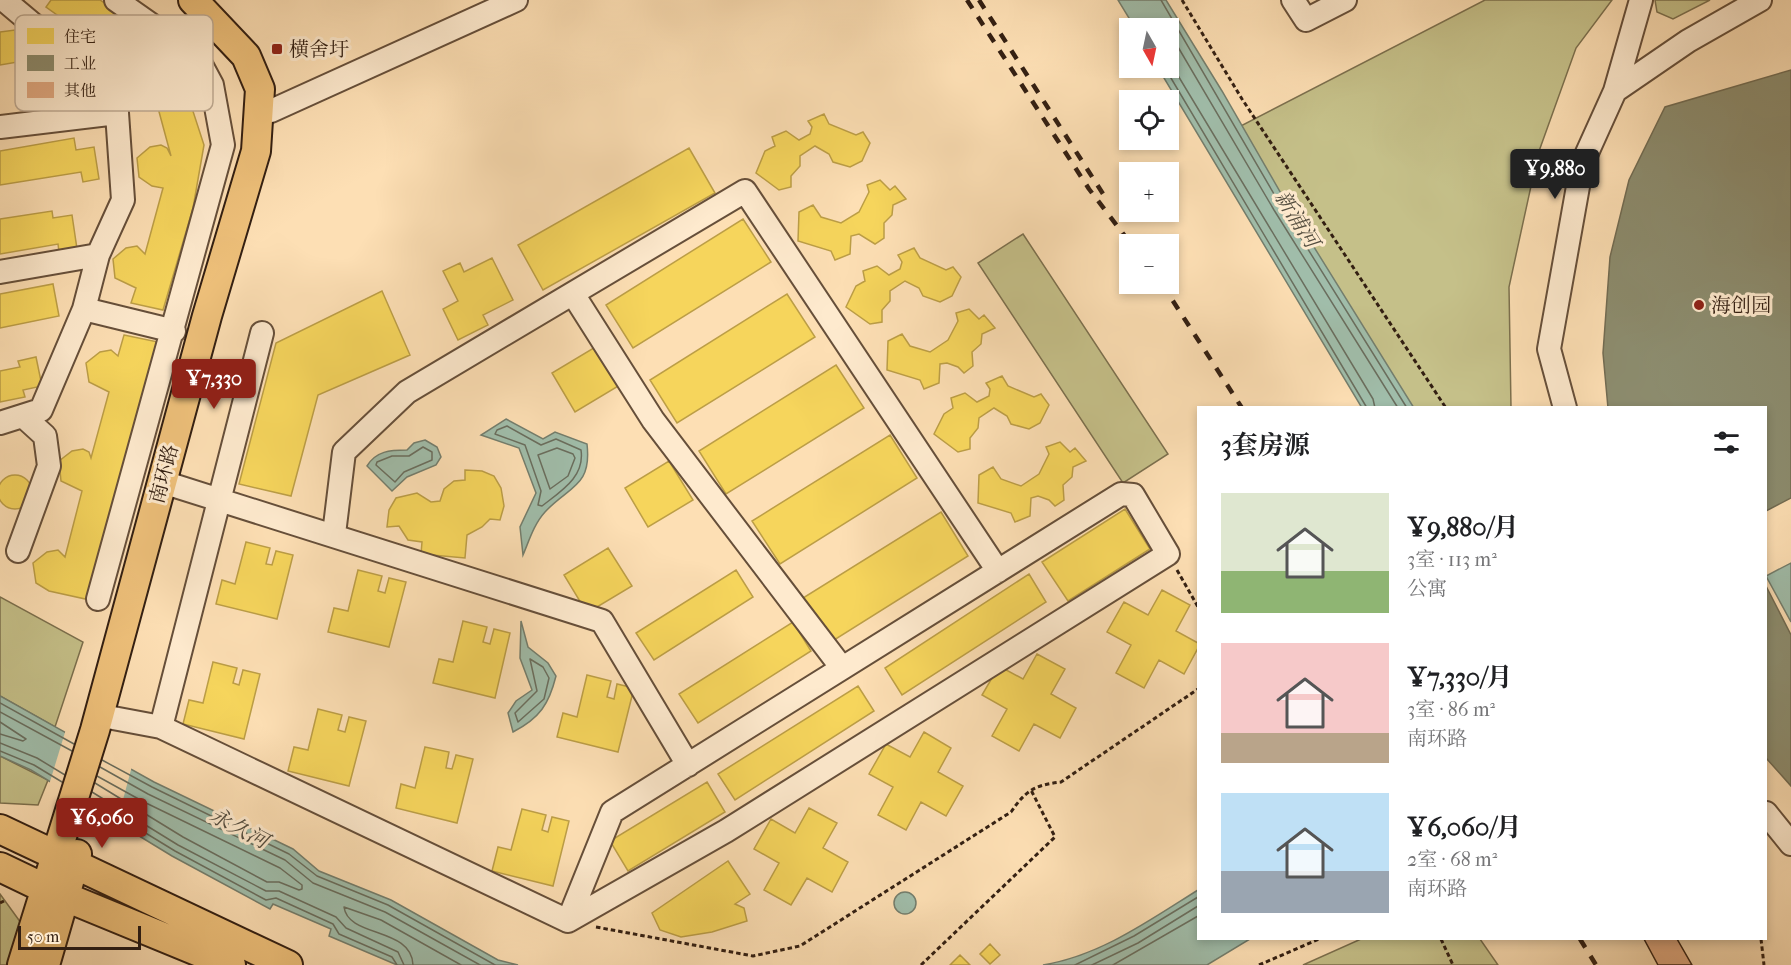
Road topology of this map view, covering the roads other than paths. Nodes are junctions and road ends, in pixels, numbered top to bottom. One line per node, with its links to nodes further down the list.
1 (4, 0): 10 (street)
2 (116, 0): 11 (street)
3 (193, 0): 12 (main road, 南环路)
4 (214, 0): 16 (main road, 南环路)
5 (516, 0): 16 (street)
6 (1293, 0): 7 (street)
7 (1345, 0)
8 (1641, 0): 15 (street)
9 (1760, 0): 15 (street)
10 (22, 15)
11 (137, 15)
12 (207, 15)
13 (213, 21): 35 (main road, 南环路)
14 (213, 90): 23 (street)
15 (1614, 91): 25 (street)
16 (272, 111): 28 (main road, 南环路)
17 (117, 113): 18 (street); 19 (street)
18 (0, 127)
19 (98, 255): 20 (street); 22 (street)
20 (0, 272)
21 (573, 294): 30 (street); 32 (street); 34 (street)
22 (84, 309): 23 (street); 26 (street)
23 (174, 331): 33 (street)
24 (262, 333): 29 (street)
25 (1564, 406)
26 (23, 416): 27 (street); 31 (street)
27 (0, 423)
28 (169, 484): 29 (street); 35 (main road, 南环路)
29 (221, 500): 30 (street); 36 (street)
30 (334, 534): 37 (street)
31 (18, 551)
32 (998, 571): 34 (street); 44 (street)
33 (98, 599)
34 (842, 668): 37 (street)
35 (106, 726): 36 (street); 41 (main road, 南环路)
36 (161, 727): 44 (street)
37 (688, 765): 44 (street)
38 (1767, 814): 40 (street)
39 (0, 829): 41 (main road)
40 (1791, 844)
41 (65, 860): 43 (main road, 南环路); 48 (main road)
42 (0, 867): 43 (main road)
43 (55, 893): 45 (main road, 南环路); 46 (main road, 南环路); 47 (main road)
44 (568, 921)
45 (22, 965)
46 (45, 965)
47 (231, 965)
48 (288, 965)

